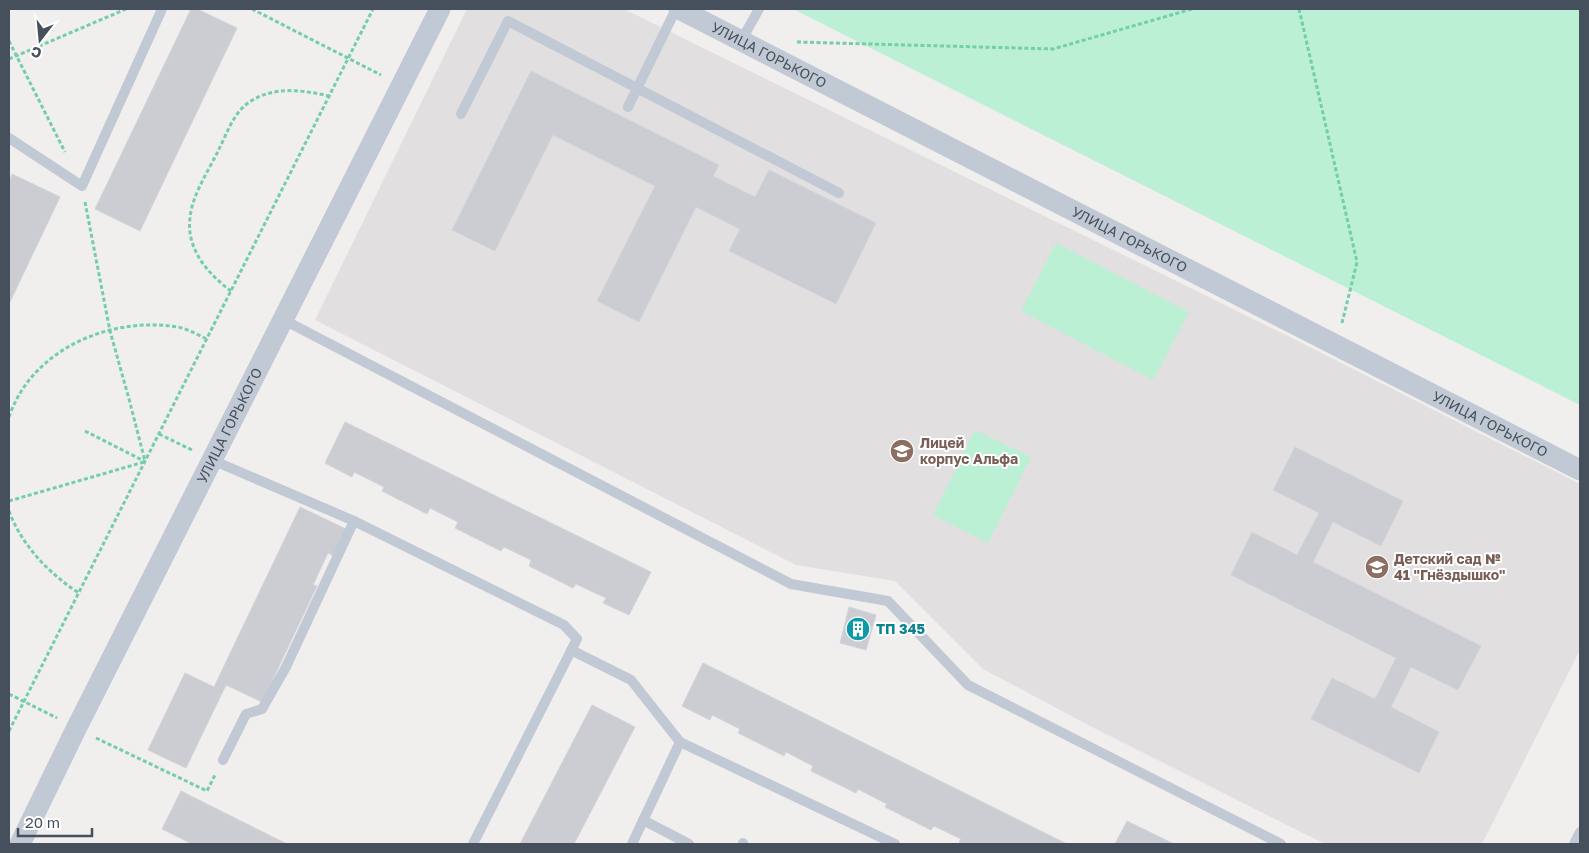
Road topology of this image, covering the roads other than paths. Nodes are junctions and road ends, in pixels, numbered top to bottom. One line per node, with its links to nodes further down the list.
1 (162, 9): 9 (lane)
2 (440, 9): 11 (street, УЛИЦА ГОРЬКОГО)
3 (678, 9): 5 (street, УЛИЦА ГОРЬКОГО); 6 (lane)
4 (759, 9): 5 (lane)
5 (741, 41): 13 (street, УЛИЦА ГОРЬКОГО)
6 (637, 87): 7 (lane); 8 (lane); 10 (lane)
7 (628, 106)
8 (461, 114)
9 (9, 138)
10 (840, 193)
11 (282, 319): 12 (street, УЛИЦА ГОРЬКОГО); 25 (lane)
12 (212, 460): 14 (lane); 20 (street, УЛИЦА ГОРЬКОГО)
13 (1580, 470)
14 (354, 521): 15 (lane); 17 (lane)
15 (571, 650): 16 (lane); 21 (lane)
16 (680, 742): 18 (lane); 24 (lane)
17 (223, 760)
18 (643, 820): 22 (lane); 23 (lane)
19 (1580, 832): 26 (lane)
20 (20, 844)
21 (473, 844)
22 (632, 844)
23 (689, 844)
24 (895, 844)
25 (1281, 844)
26 (1574, 844)

